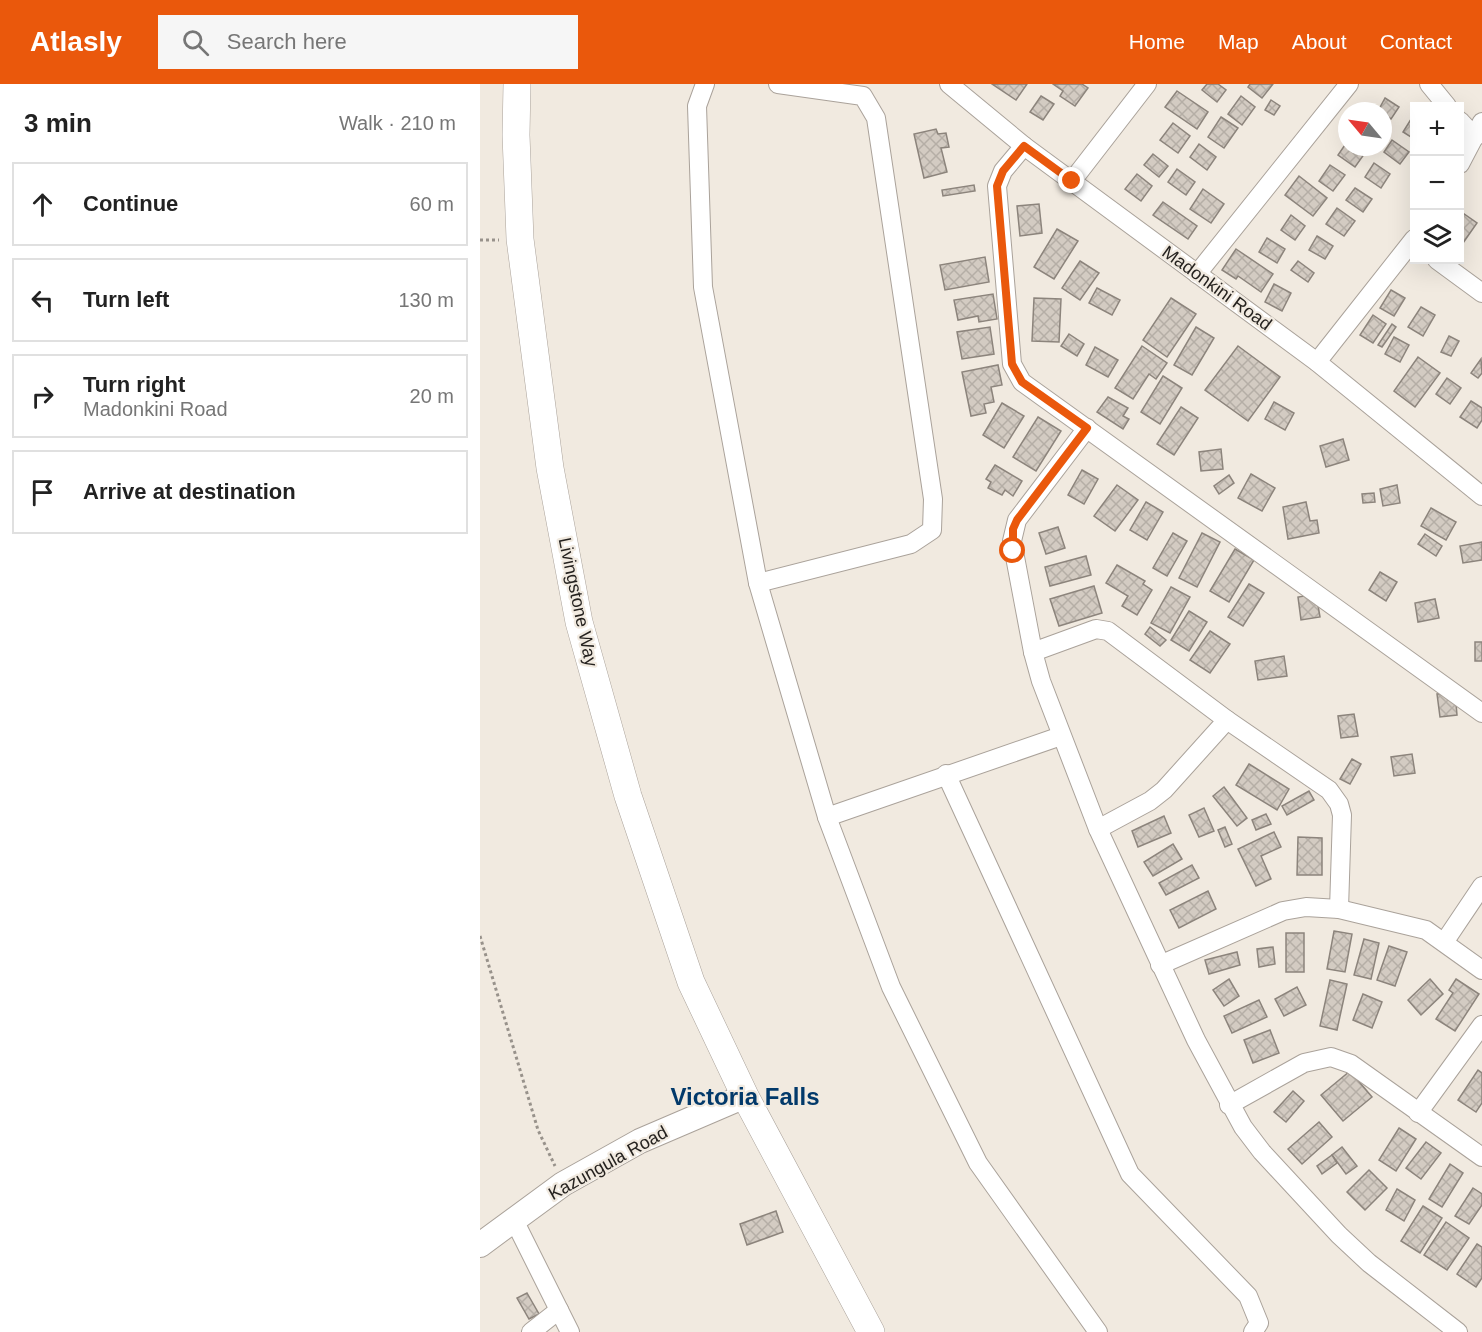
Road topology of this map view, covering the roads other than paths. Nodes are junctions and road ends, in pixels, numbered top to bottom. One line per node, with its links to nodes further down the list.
1 (517, 84): 35 (highway, Livingstone Way)
2 (705, 84): 21 (street)
3 (778, 84): 21 (street)
4 (949, 84): 11 (street, Madonkini Road)
5 (1147, 84): 13 (street)
6 (1349, 84): 16 (street)
7 (1428, 84): 8 (street)
8 (1444, 102)
9 (1464, 123): 10 (street)
10 (1479, 130): 12 (street)
11 (1024, 146): 13 (street, Madonkini Road); 19 (street)
12 (1464, 157)
13 (1072, 181): 16 (street, Madonkini Road)
14 (1410, 246): 18 (street)
15 (1443, 264): 17 (street)
16 (1197, 274): 18 (street, Madonkini Road)
17 (1482, 292)
18 (1317, 362): 20 (street, Madonkini Road)
19 (1087, 428): 22 (street); 23 (street)
20 (1482, 496)
21 (758, 583): 27 (street)
22 (1033, 652): 24 (street); 25 (street)
23 (1482, 713)
24 (1227, 720): 28 (street); 30 (street)
25 (1061, 736): 26 (street); 28 (street)
26 (946, 774): 27 (street); 46 (street)
27 (828, 817): 45 (street)
28 (1098, 829): 32 (street)
29 (1482, 886): 31 (street)
30 (1339, 909): 31 (street); 32 (street)
31 (1445, 941): 33 (street)
32 (1160, 965): 36 (street)
33 (1482, 970)
34 (1482, 1025): 37 (street)
35 (746, 1096): 39 (main road, Kazungula Road); 44 (highway, Livingstone Way)
36 (1229, 1105): 37 (street); 47 (street)
37 (1419, 1113): 38 (street)
38 (1482, 1158)
39 (514, 1220): 40 (main road, Kazungula Road); 41 (street)
40 (480, 1245)
41 (559, 1310): 42 (street); 43 (street)
42 (531, 1332)
43 (570, 1332)
44 (871, 1332)
45 (1098, 1332)
46 (1253, 1332)
47 (1458, 1332)

